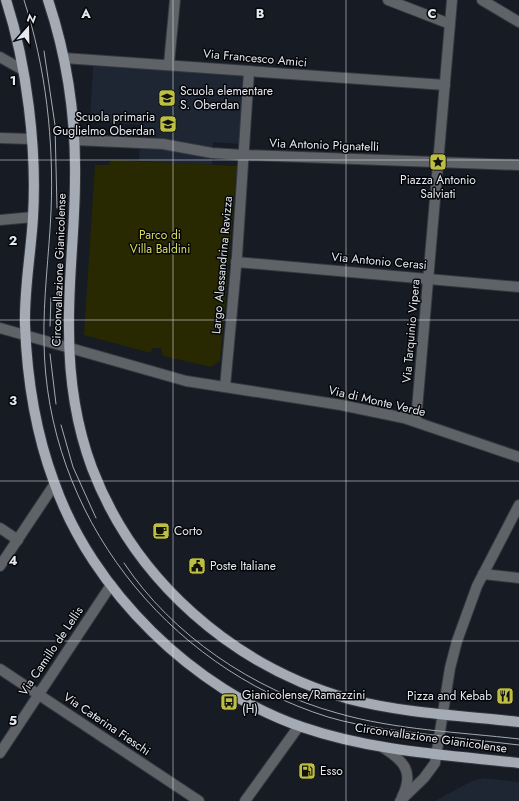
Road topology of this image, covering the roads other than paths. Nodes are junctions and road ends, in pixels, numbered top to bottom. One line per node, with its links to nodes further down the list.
1 (6, 0): 12 (main road, Circonvallazione Gianicolense)
2 (48, 0): 10 (main road, Circonvallazione Gianicolense)
3 (175, 0): 11 (street)
4 (388, 0): 8 (street)
5 (452, 0): 8 (street)
6 (482, 0): 7 (street)
7 (519, 22)
8 (450, 24): 14 (street)
9 (0, 57): 12 (street)
10 (64, 58): 11 (street, Via Francesco Amici); 17 (main road, Circonvallazione Gianicolense)
11 (169, 64): 13 (street, Via Francesco Amici)
12 (23, 70): 16 (main road, Circonvallazione Gianicolense)
13 (249, 71): 14 (street, Via Francesco Amici); 18 (street, Largo Alessandrina Ravizza)
14 (445, 85): 19 (street)
15 (0, 138): 16 (street)
16 (31, 139): 21 (main road, Circonvallazione Gianicolense)
17 (75, 140): 18 (street); 28 (main road, Circonvallazione Gianicolense)
18 (244, 155): 19 (street, Via Antonio Pignatelli); 23 (street, Largo Alessandrina Ravizza)
19 (439, 162): 20 (street); 24 (street, Via Tarquinio Vipera)
20 (519, 165)
21 (33, 217): 22 (street); 27 (main road, Circonvallazione Gianicolense)
22 (0, 220)
23 (236, 262): 24 (street, Via Antonio Cerasi); 29 (street, Largo Alessandrina Ravizza)
24 (428, 279): 25 (street, Via Antonio Cerasi); 30 (street, Via Tarquinio Vipera)
25 (519, 287)
26 (0, 328): 27 (street)
27 (26, 335): 28 (street); 32 (main road, Circonvallazione Gianicolense)
28 (69, 349): 29 (street); 42 (main road, Circonvallazione Gianicolense)
29 (225, 387): 30 (street, Via di Monte Verde)
30 (416, 421): 31 (street, Via di Monte Verde)
31 (519, 458)
32 (54, 485): 35 (street); 39 (main road, Circonvallazione Gianicolense)
33 (519, 505): 37 (street)
34 (0, 528): 35 (street)
35 (18, 540): 36 (street)
36 (0, 566)
37 (483, 574): 38 (street); 42 (street)
38 (519, 578)
39 (111, 585): 41 (street, Via Camillo de Lellis); 44 (main road, Circonvallazione Gianicolense)
40 (0, 668): 41 (street, Via Caterina Fieschi)
41 (38, 694): 46 (street, Via Camillo de Lellis); 49 (street, Via Caterina Fieschi)
42 (443, 714): 43 (main road, Circonvallazione Gianicolense); 47 (street)
43 (519, 722)
44 (299, 726): 45 (main road, Circonvallazione Gianicolense); 50 (street)
45 (382, 747): 47 (main road, Circonvallazione Gianicolense); 51 (street)
46 (0, 753)
47 (438, 754): 48 (main road, Circonvallazione Gianicolense); 51 (street)
48 (519, 763)
49 (199, 801)
50 (245, 801)
51 (399, 801)

